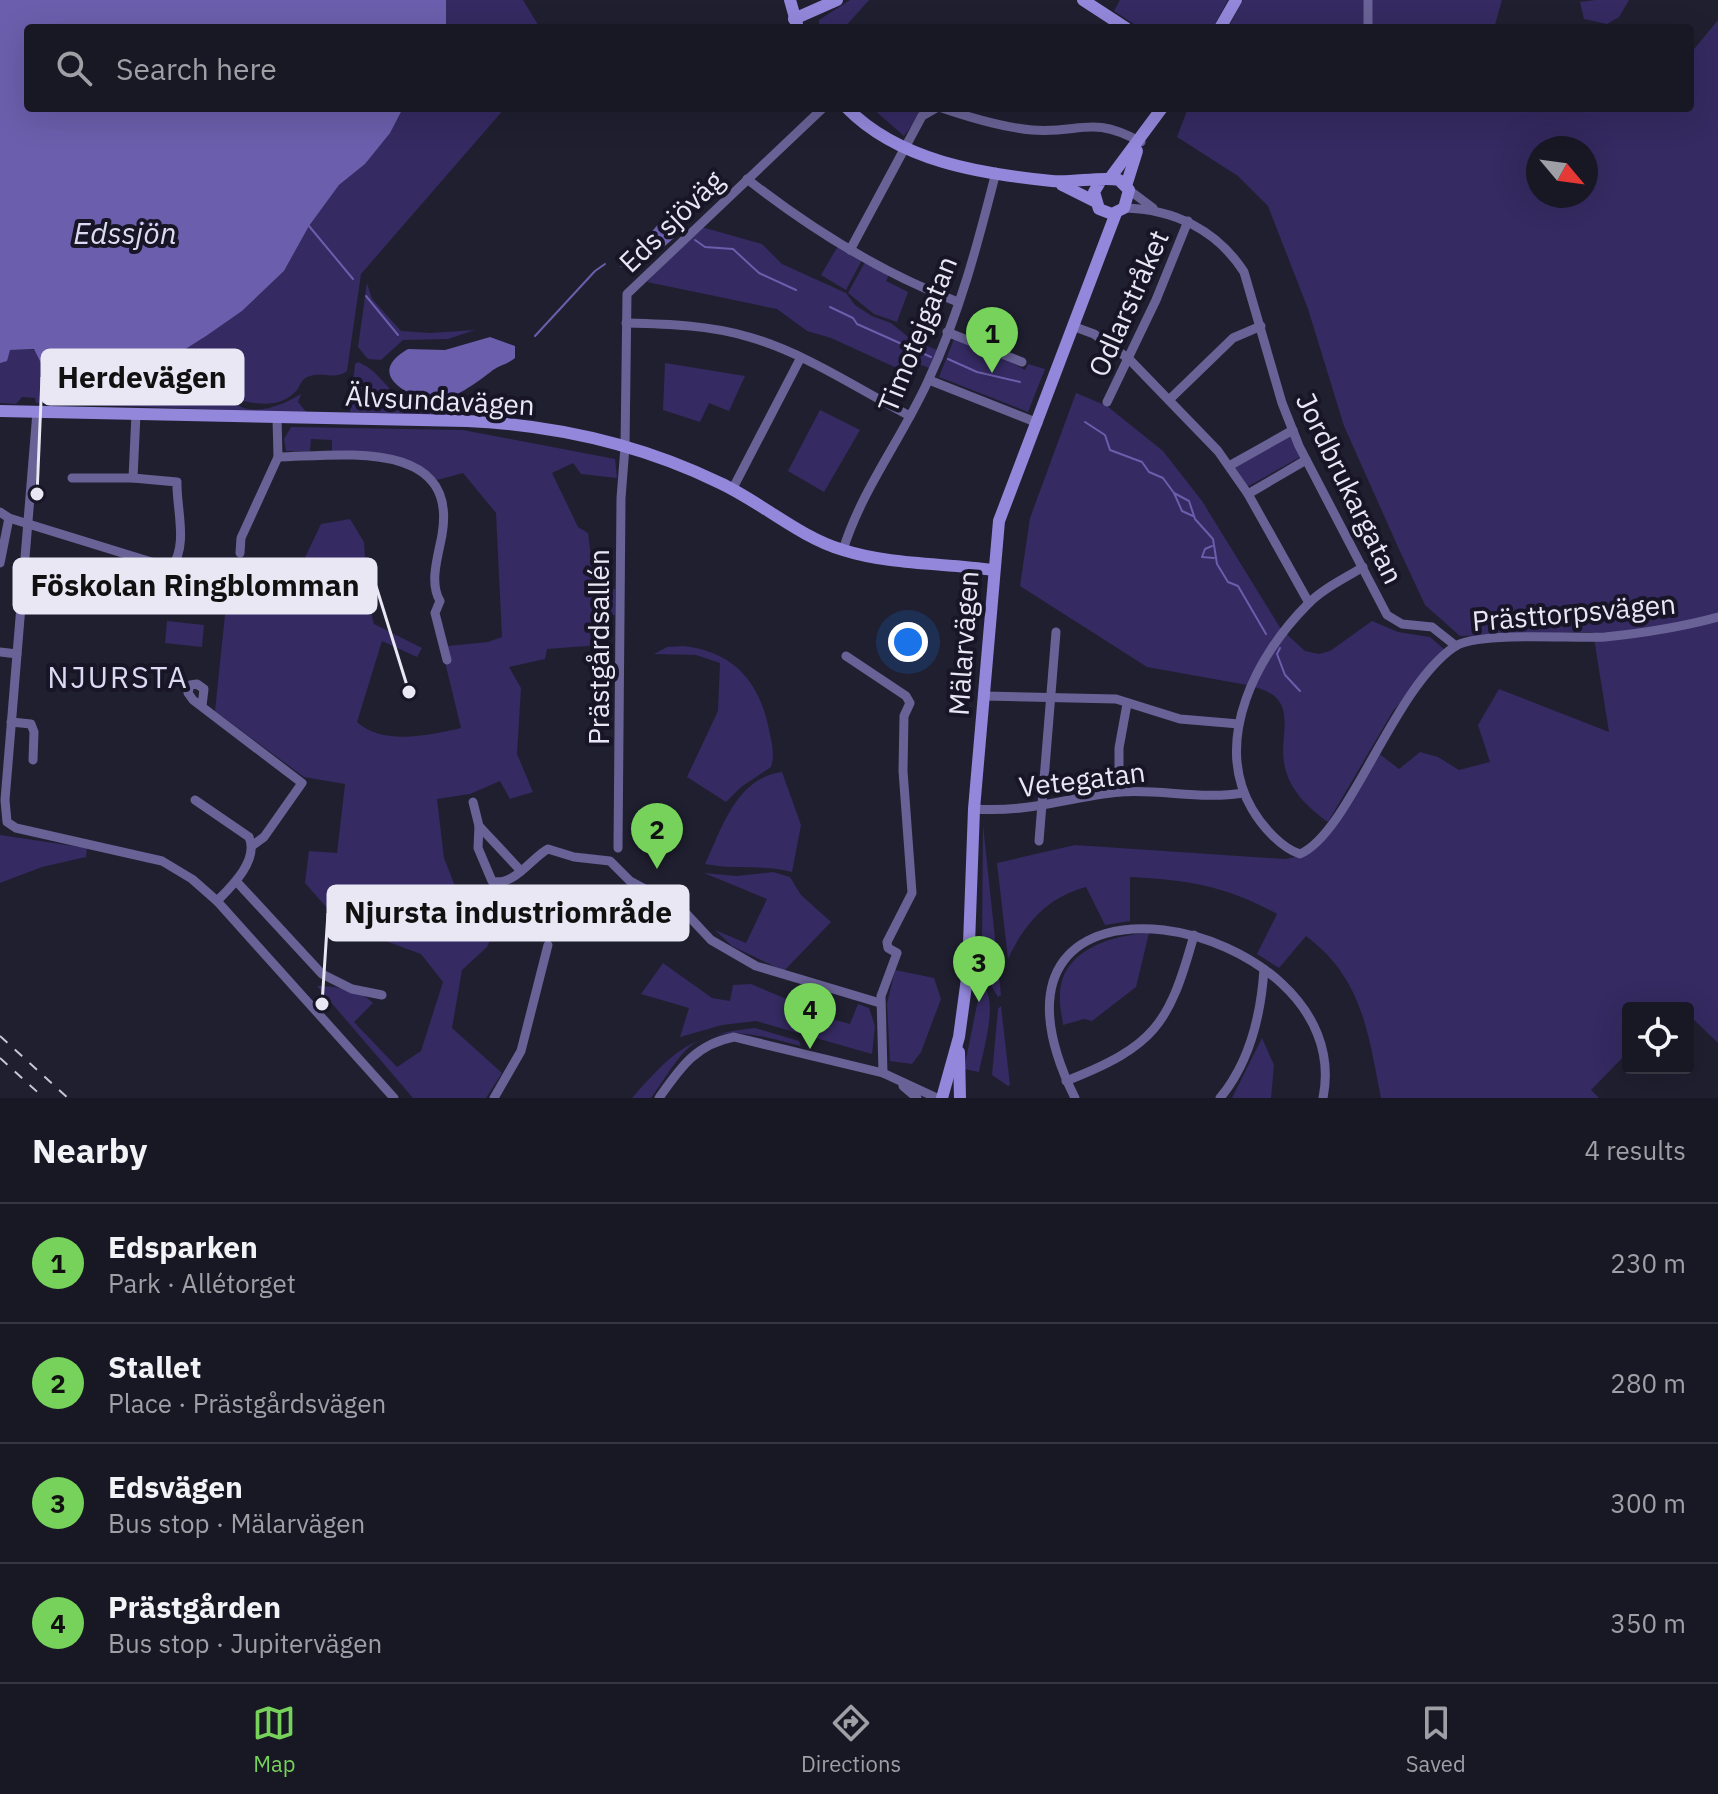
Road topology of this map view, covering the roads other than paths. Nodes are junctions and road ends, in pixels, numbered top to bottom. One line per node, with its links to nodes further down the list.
1 (790, 0): 6 (main road)
2 (837, 0): 6 (main road)
3 (1083, 0): 7 (main road)
4 (1236, 0): 8 (main road)
5 (1368, 0): 9 (street)
6 (796, 23)
7 (1120, 24)
8 (1222, 24)
9 (1368, 24)
10 (819, 112): 18 (street, Eds sjöväg)
11 (851, 112): 16 (main road)
12 (930, 112): 16 (street)
13 (953, 112): 15 (street)
14 (1160, 112): 15 (main road)
15 (1141, 142): 19 (main road); 21 (main road)
16 (904, 148): 17 (main road); 26 (street)
17 (996, 172): 20 (main road); 28 (street, Timotejgatan)
18 (747, 179): 26 (street); 29 (street, Eds sjöväg)
19 (1105, 180): 20 (main road); 21 (main road); 22 (main road, Mälarvägen)
20 (1052, 181): 22 (main road)
21 (1127, 188): 23 (street, Jordbrukargatan); 24 (main road, Mälarvägen)
22 (1097, 205): 24 (main road); 27 (main road, Mälarvägen)
23 (1156, 210): 24 (street, Jordbrukargatan); 25 (street, Jordbrukargatan)
24 (1120, 211): 27 (main road, Mälarvägen)
25 (1188, 221): 30 (street, Jordbrukargatan); 34 (street, Odlarstråket)
26 (850, 250): 28 (street)
27 (1094, 270): 31 (main road, Mälarvägen)
28 (958, 302): 32 (street, Timotejgatan)
29 (626, 323): 33 (street); 46 (street, Eds sjöväg)
30 (1261, 326): 37 (street); 45 (street, Jordbrukargatan)
31 (1075, 327): 34 (street); 44 (main road, Mälarvägen)
32 (947, 332): 35 (street); 36 (street, Timotejgatan)
33 (800, 359): 42 (street); 52 (street)
34 (1129, 359): 37 (street); 38 (street, Odlarstråket)
35 (1022, 362)
36 (929, 380): 42 (street, Timotejgatan); 44 (street)
37 (1170, 399): 49 (street)
38 (1107, 402)
39 (0, 411): 40 (main road, Älvsundavägen)
40 (37, 412): 41 (main road, Älvsundavägen); 56 (street)
41 (136, 414): 43 (main road, Älvsundavägen); 51 (street)
42 (910, 416): 57 (street, Timotejgatan)
43 (277, 418): 46 (main road, Älvsundavägen); 47 (street)
44 (1038, 423): 61 (main road, Mälarvägen)
45 (1293, 430): 48 (street, Jordbrukargatan); 49 (street)
46 (625, 447): 52 (main road, Älvsundavägen); 86 (street, Prästgårdsallén)
47 (278, 457): 58 (street); 69 (street)
48 (1306, 460): 53 (street); 60 (street, Jordbrukargatan)
49 (1229, 466): 53 (street)
50 (72, 478): 51 (street)
51 (133, 478): 56 (street)
52 (732, 490): 57 (main road, Älvsundavägen)
53 (1248, 494): 62 (street)
54 (0, 512): 55 (street)
55 (9, 518): 56 (street); 59 (street)
56 (28, 523): 67 (street)
57 (843, 550): 61 (main road, Älvsundavägen)
58 (240, 553)
59 (0, 563)
60 (1363, 567): 62 (street); 65 (street, Jordbrukargatan)
61 (993, 570): 70 (main road, Mälarvägen)
62 (1309, 603): 75 (street)
63 (1718, 617): 65 (street, Prästtorpsvägen)
64 (1056, 632): 71 (street)
65 (1456, 646): 78 (street, Prästtorpsvägen)
66 (0, 652): 67 (street)
67 (17, 654): 74 (street)
68 (846, 656): 94 (street)
69 (447, 660)
70 (984, 696): 71 (street); 82 (main road, Mälarvägen)
71 (1048, 700): 72 (street); 81 (street)
72 (1127, 704): 75 (street); 77 (street)
73 (202, 706): 85 (street)
74 (11, 722): 76 (street); 89 (street)
75 (1239, 724): 78 (street)
76 (33, 760)
77 (1119, 792): 78 (street, Vetegatan); 81 (street, Vetegatan)
78 (1243, 793)
79 (195, 800): 85 (street)
80 (473, 802): 83 (street)
81 (1040, 808): 82 (street, Vetegatan); 84 (street)
82 (974, 809): 95 (main road, Mälarvägen)
83 (479, 826): 87 (street); 87 (street)
84 (1039, 841)
85 (253, 845): 88 (street)
86 (618, 848)
87 (521, 871): 94 (street)
88 (236, 881): 89 (street); 93 (street)
89 (217, 901): 99 (street)
90 (1194, 935): 92 (street); 98 (street); 98 (street)
91 (548, 945): 100 (street)
92 (1264, 969): 106 (street); 107 (street)
93 (382, 995)
94 (880, 1003): 96 (street)
95 (959, 1037): 103 (main road, Mälarvägen); 104 (main road, Mälarvägen)
96 (883, 1073): 97 (street); 101 (street)
97 (894, 1078): 102 (street); 103 (street)
98 (1066, 1081): 105 (street)
99 (394, 1098)
100 (494, 1098)
101 (659, 1098)
102 (917, 1098)
103 (939, 1098)
104 (960, 1098)
105 (1075, 1098)
106 (1220, 1098)
107 (1323, 1098)

